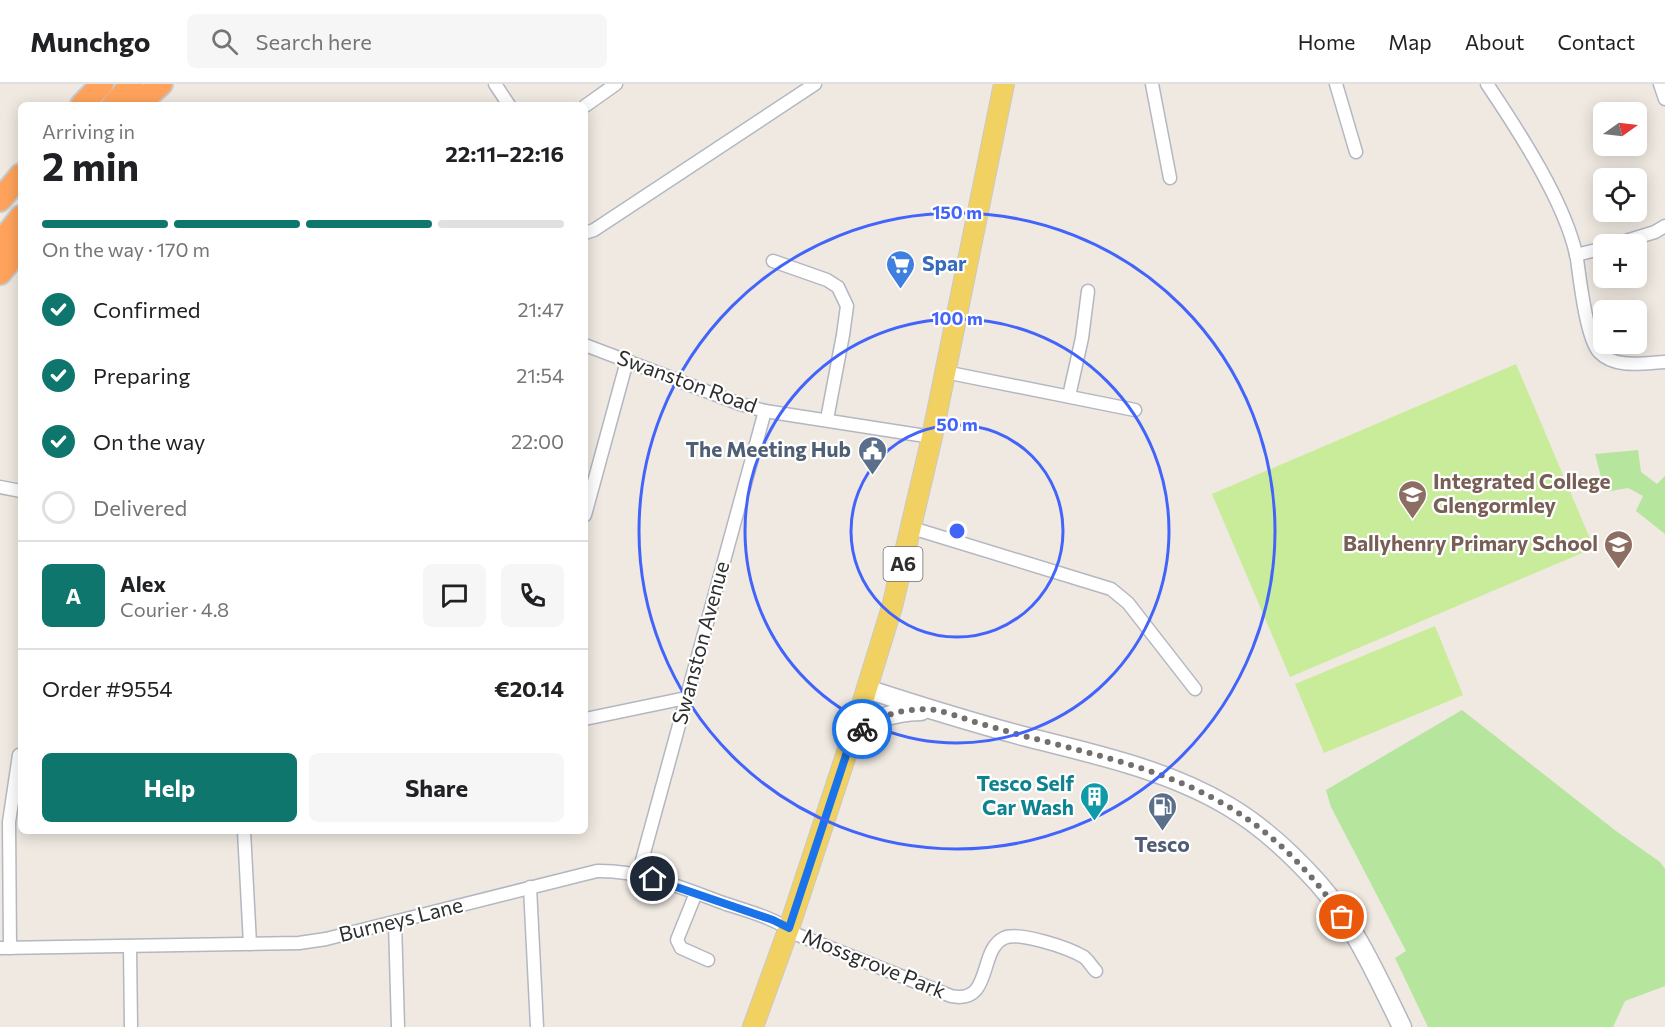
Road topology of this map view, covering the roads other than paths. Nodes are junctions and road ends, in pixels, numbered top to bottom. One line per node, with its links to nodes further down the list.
1 (85, 84): 15 (highway)
2 (102, 84): 16 (highway)
3 (132, 84): 17 (highway)
4 (161, 84): 18 (highway)
5 (176, 84): 19 (highway)
6 (495, 84): 20 (street)
7 (616, 84): 21 (street)
8 (815, 84): 28 (street)
9 (1004, 84): 40 (main road, A6)
10 (1152, 84): 24 (street)
11 (1336, 84): 22 (street)
12 (1487, 84): 33 (street)
13 (1660, 84): 14 (street)
14 (1665, 99)
15 (71, 102)
16 (85, 102)
17 (116, 102)
18 (141, 102)
19 (157, 102)
20 (507, 102)
21 (588, 104)
22 (1356, 152)
23 (18, 177): 25 (highway)
24 (1170, 178)
25 (1, 198)
26 (18, 221): 30 (highway)
27 (1665, 226): 29 (street)
28 (588, 232)
29 (1647, 234)
30 (0, 244)
31 (1593, 251): 33 (street)
32 (18, 252): 35 (highway)
33 (1576, 255): 39 (street)
34 (773, 261): 44 (street)
35 (0, 273)
36 (1088, 291): 41 (street)
37 (588, 346): 38 (street, Swanston Road)
38 (627, 361): 43 (street, Swanston Road); 48 (street)
39 (1665, 362)
40 (945, 372): 41 (street); 45 (main road, A6)
41 (1069, 396): 42 (street)
42 (1135, 410)
43 (765, 411): 44 (street, Swanston Road); 52 (street, Swanston Avenue)
44 (826, 419): 45 (street, Swanston Road)
45 (932, 437): 49 (main road, A6)
46 (0, 487): 47 (street)
47 (18, 490)
48 (588, 504)
49 (912, 528): 50 (main road, A6); 51 (street)
50 (867, 689): 53 (street); 55 (main road, A6)
51 (1195, 689)
52 (686, 698): 54 (street); 58 (street, Swanston Avenue)
53 (935, 710): 55 (street); 72 (street)
54 (588, 718)
55 (852, 737): 62 (main road, A6)
56 (18, 787): 65 (street)
57 (244, 834): 63 (street)
58 (638, 875): 59 (street, Burneys Lane); 60 (street, Burneys Lane)
59 (530, 888): 61 (street, Burneys Lane); 70 (street)
60 (696, 893): 62 (street, Burneys Lane); 66 (street)
61 (395, 922): 63 (street, Burneys Lane); 69 (street)
62 (789, 928): 67 (street, Mossgrove Park); 71 (main road, A6)
63 (250, 944): 64 (street, Burneys Lane)
64 (130, 946): 65 (street, Burneys Lane); 68 (street)
65 (5, 948)
66 (708, 960)
67 (1096, 971)
68 (130, 1027)
69 (398, 1027)
70 (537, 1027)
71 (753, 1027)
72 (1402, 1027)

